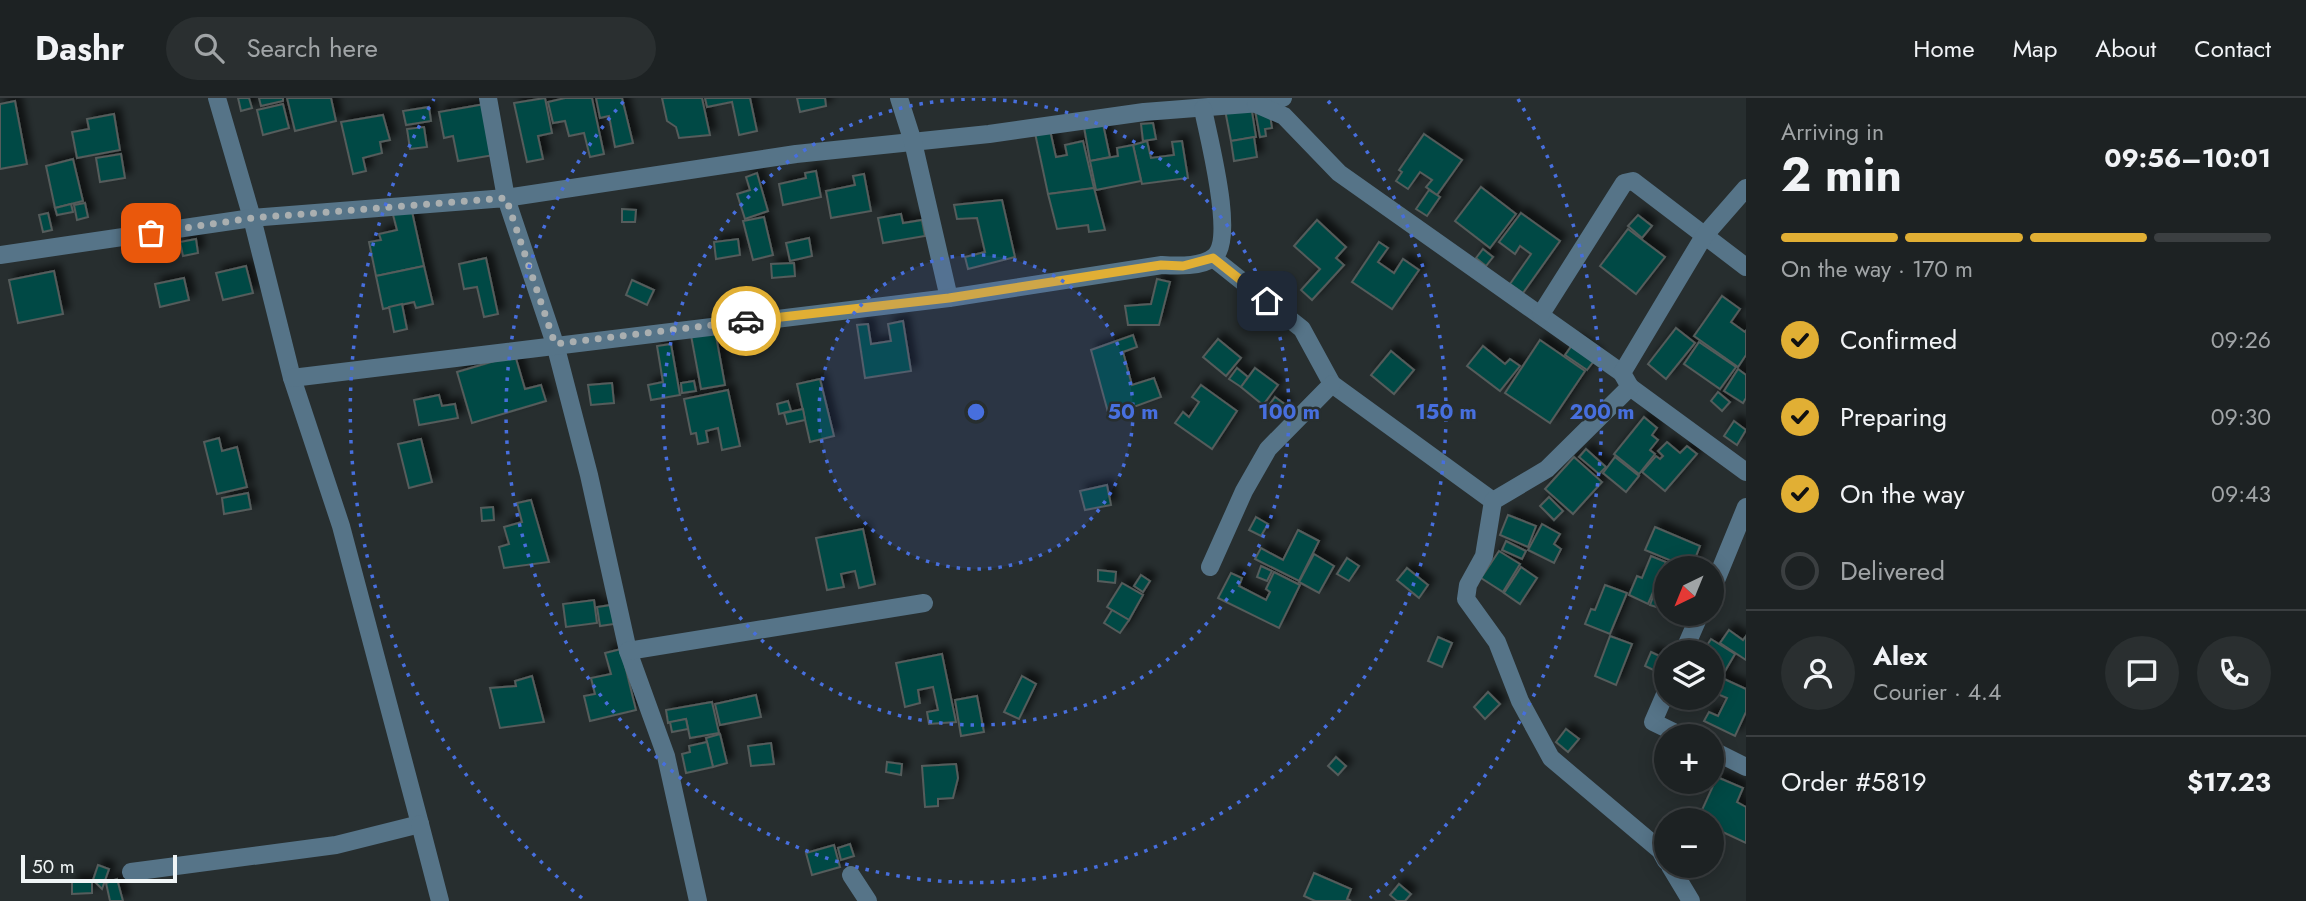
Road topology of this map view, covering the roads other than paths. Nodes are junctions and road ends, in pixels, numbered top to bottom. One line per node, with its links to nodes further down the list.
1 (217, 98): 10 (street)
2 (488, 98): 9 (street)
3 (899, 98): 7 (street)
4 (1283, 98): 5 (street)
5 (1243, 100): 6 (street); 16 (street)
6 (1203, 109): 7 (street); 13 (street)
7 (913, 142): 9 (street); 15 (street)
8 (1746, 188): 11 (street)
9 (506, 198): 10 (street); 17 (street)
10 (252, 218): 12 (street); 18 (street)
11 (1704, 236): 14 (street); 16 (street); 19 (street)
12 (0, 255)
13 (1213, 258): 15 (street); 20 (street)
14 (1746, 268)
15 (949, 298): 17 (street)
16 (1541, 314): 19 (street)
17 (555, 344): 18 (street); 27 (street)
18 (292, 378): 32 (street)
19 (1626, 380): 21 (street); 22 (street)
20 (1332, 384): 22 (street); 25 (street)
21 (1746, 472)
22 (1493, 501): 33 (street)
23 (1746, 507): 24 (street)
24 (1724, 561)
25 (1210, 567)
26 (924, 603): 27 (street)
27 (628, 651): 38 (street)
28 (1658, 710): 29 (street)
29 (1657, 724)
30 (1724, 756): 31 (street)
31 (1746, 767)
32 (420, 824): 34 (street); 37 (street)
33 (1654, 845)
34 (131, 872)
35 (851, 875): 39 (street)
36 (1677, 878): 40 (street)
37 (440, 901)
38 (698, 901)
39 (868, 901)
40 (1691, 901)

